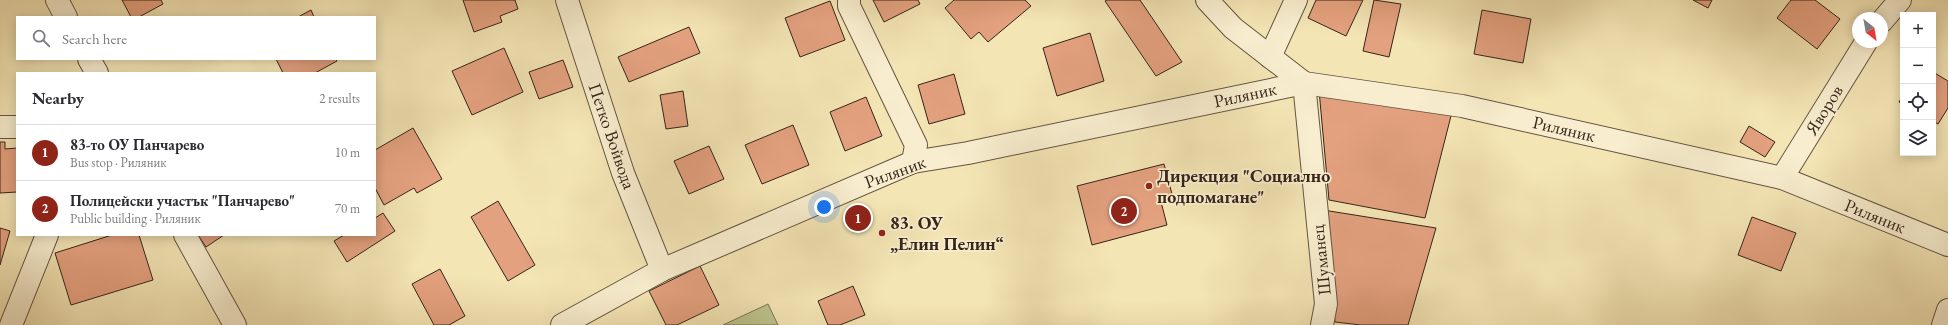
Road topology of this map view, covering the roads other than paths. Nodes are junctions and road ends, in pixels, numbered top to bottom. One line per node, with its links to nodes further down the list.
1 (57, 0): 8 (street)
2 (567, 0): 21 (street, Петко Войвода)
3 (848, 0): 16 (street)
4 (1207, 0): 10 (street)
5 (1296, 0): 10 (street)
6 (1896, 1): 7 (street)
7 (1888, 12)
8 (65, 16)
9 (1862, 48): 17 (street, Яворов)
10 (1270, 56): 13 (street)
11 (90, 60): 12 (street)
12 (96, 72)
13 (1304, 83): 16 (street, Риляник); 17 (street, Риляник); 26 (street, Шуманец)
14 (0, 127): 15 (street)
15 (16, 127)
16 (913, 162): 21 (street, Риляник)
17 (1782, 178): 20 (street, Риляник)
18 (47, 236): 23 (street)
19 (186, 236): 24 (street)
20 (1948, 245)
21 (662, 270): 25 (street, Риляник)
22 (1948, 310): 27 (street)
23 (11, 325)
24 (235, 325)
25 (562, 325)
26 (1322, 325)
27 (1943, 325)

